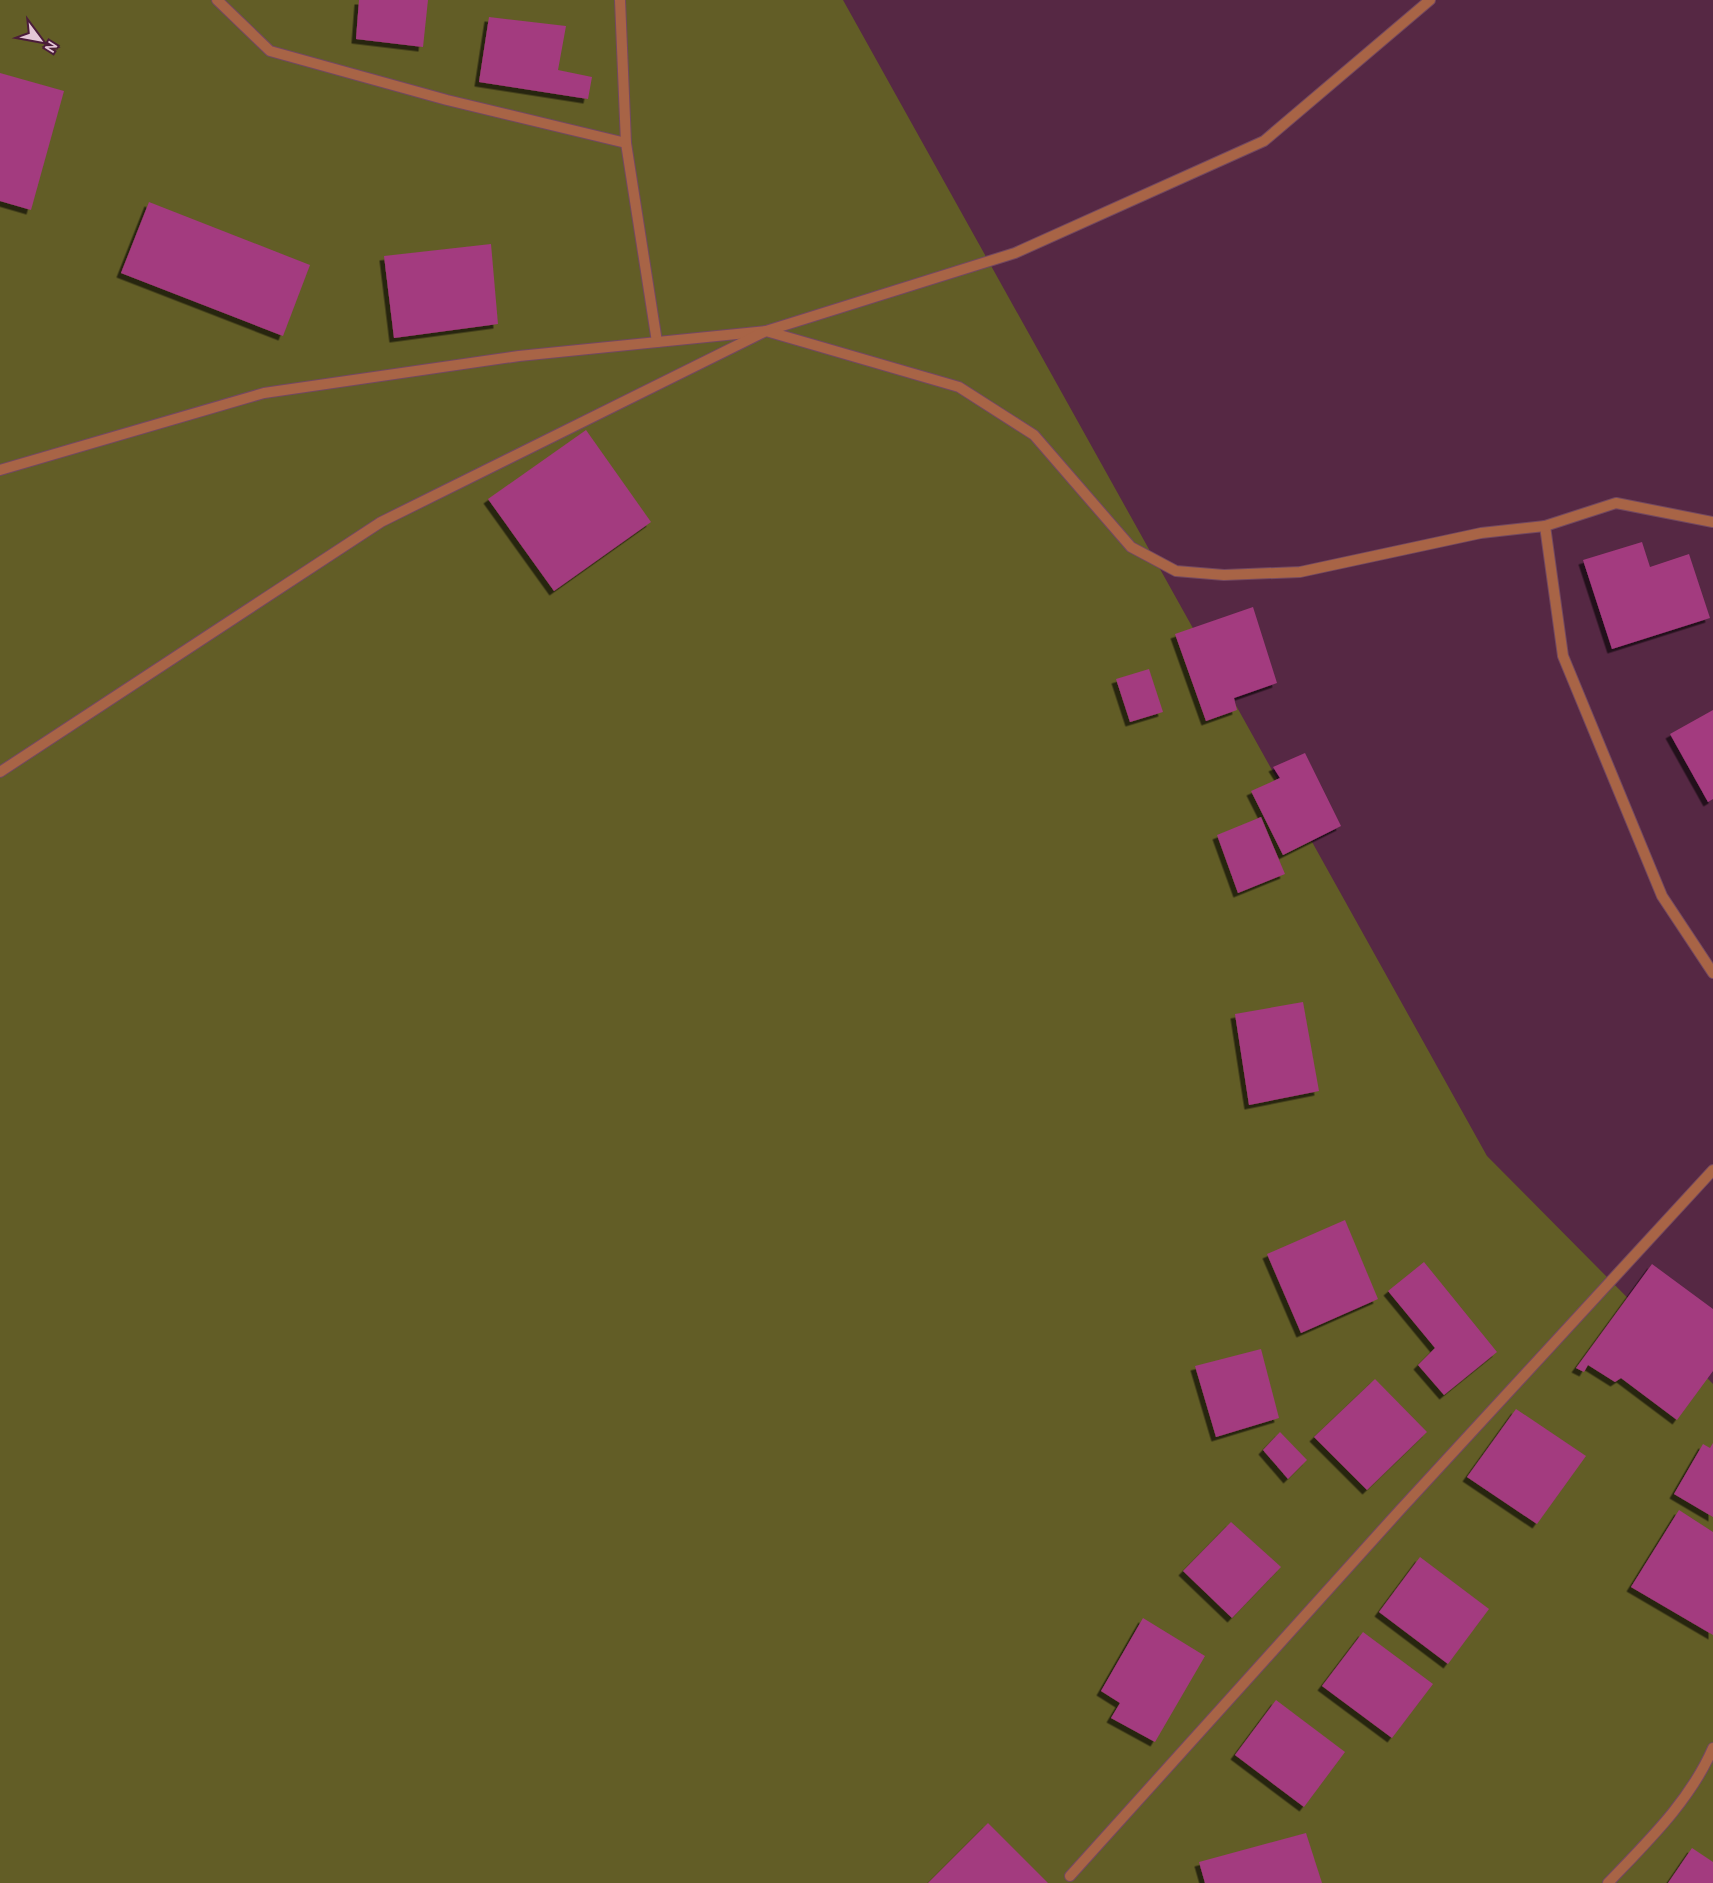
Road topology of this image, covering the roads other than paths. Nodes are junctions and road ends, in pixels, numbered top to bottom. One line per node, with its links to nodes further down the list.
1 (218, 0): 4 (street)
2 (620, 0): 4 (street)
3 (1430, 0): 5 (street)
4 (626, 143): 6 (street)
5 (766, 332): 6 (street); 9 (street); 10 (street)
6 (658, 342): 7 (street)
7 (0, 470)
8 (1713, 522): 9 (street)
9 (1545, 526): 11 (street)
10 (0, 772)
11 (1713, 973)
12 (1713, 1170): 14 (street)
13 (1713, 1748): 15 (street)
14 (1070, 1876)
15 (1608, 1883)

